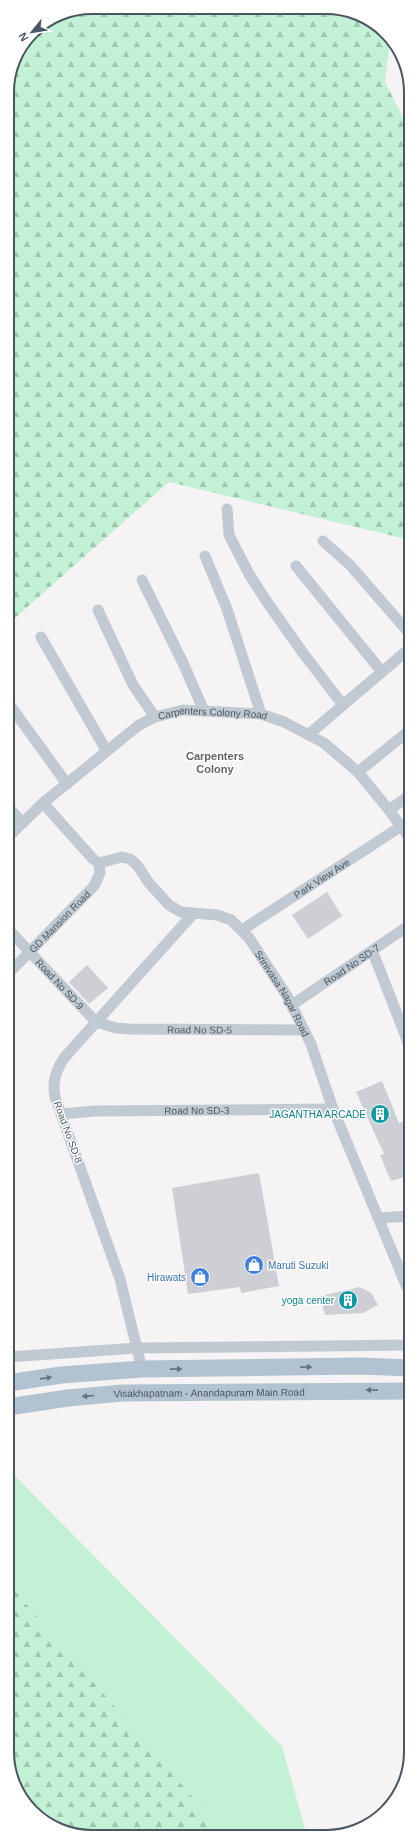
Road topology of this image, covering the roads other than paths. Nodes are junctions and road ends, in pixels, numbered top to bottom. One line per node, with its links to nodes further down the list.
1 (227, 509): 11 (street)
2 (323, 542): 7 (street)
3 (205, 556): 14 (street)
4 (296, 566): 10 (street)
5 (142, 580): 12 (street)
6 (98, 610): 15 (street)
7 (404, 627)
8 (40, 637): 18 (street)
9 (404, 653): 10 (street)
10 (382, 672): 11 (street)
11 (343, 705): 16 (street)
12 (204, 711): 14 (street, Carpenters Colony Road); 15 (street, Carpenters Colony Road)
13 (14, 712): 20 (street)
14 (261, 714): 16 (street, Carpenters Colony Road)
15 (154, 717): 18 (street, Carpenters Colony Road)
16 (308, 735): 19 (street, Carpenters Colony Road)
17 (404, 735): 19 (street)
18 (106, 750): 20 (street, Carpenters Colony Road)
19 (358, 772): 23 (street, Carpenters Colony Road)
20 (67, 784): 22 (street, Carpenters Colony Road)
21 (404, 799): 23 (street)
22 (43, 804): 25 (street, Carpenters Colony Road); 29 (street)
23 (389, 810): 26 (street, Carpenters Colony Road)
24 (14, 813): 25 (street)
25 (23, 823): 27 (street, Carpenters Colony Road)
26 (400, 827): 28 (street, Carpenters Colony Road); 32 (street, Park View Ave)
27 (14, 831)
28 (404, 832)
29 (98, 863): 30 (street, Srinivasa Nagar Road); 35 (street, GD Mansion Road)
30 (193, 914): 32 (street, Srinivasa Nagar Road); 38 (street, Road No SD-8)
31 (404, 928): 34 (street, Road No SD-7)
32 (242, 930): 37 (street, Srinivasa Nagar Road)
33 (14, 935): 35 (street, Road No SD-9)
34 (372, 950): 37 (street, Road No SD-7); 40 (street)
35 (30, 952): 36 (street, GD Mansion Road); 38 (street, Road No SD-9)
36 (14, 969)
37 (292, 1005): 39 (street, Srinivasa Nagar Road)
38 (96, 1022): 39 (street, Road No SD-5); 42 (street, Road No SD-8)
39 (304, 1030): 41 (street, Srinivasa Nagar Road)
40 (404, 1032)
41 (333, 1109): 42 (street, Road No SD-3); 44 (street, Srinivasa Nagar Road)
42 (61, 1114): 47 (street, Road No SD-8)
43 (404, 1216): 44 (street)
44 (378, 1218): 45 (street, Srinivasa Nagar Road)
45 (404, 1279)
46 (404, 1345): 47 (street)
47 (137, 1348): 48 (street); 50 (street, Road No SD-8)
48 (14, 1356)
49 (404, 1368): 50 (main road, one-way to 49)
50 (142, 1369): 51 (main road, one-way to 50)
51 (14, 1382)
52 (404, 1391): 53 (main road, Visakhapatnam - Anandapuram Main Road, one-way to 53)
53 (14, 1406)

